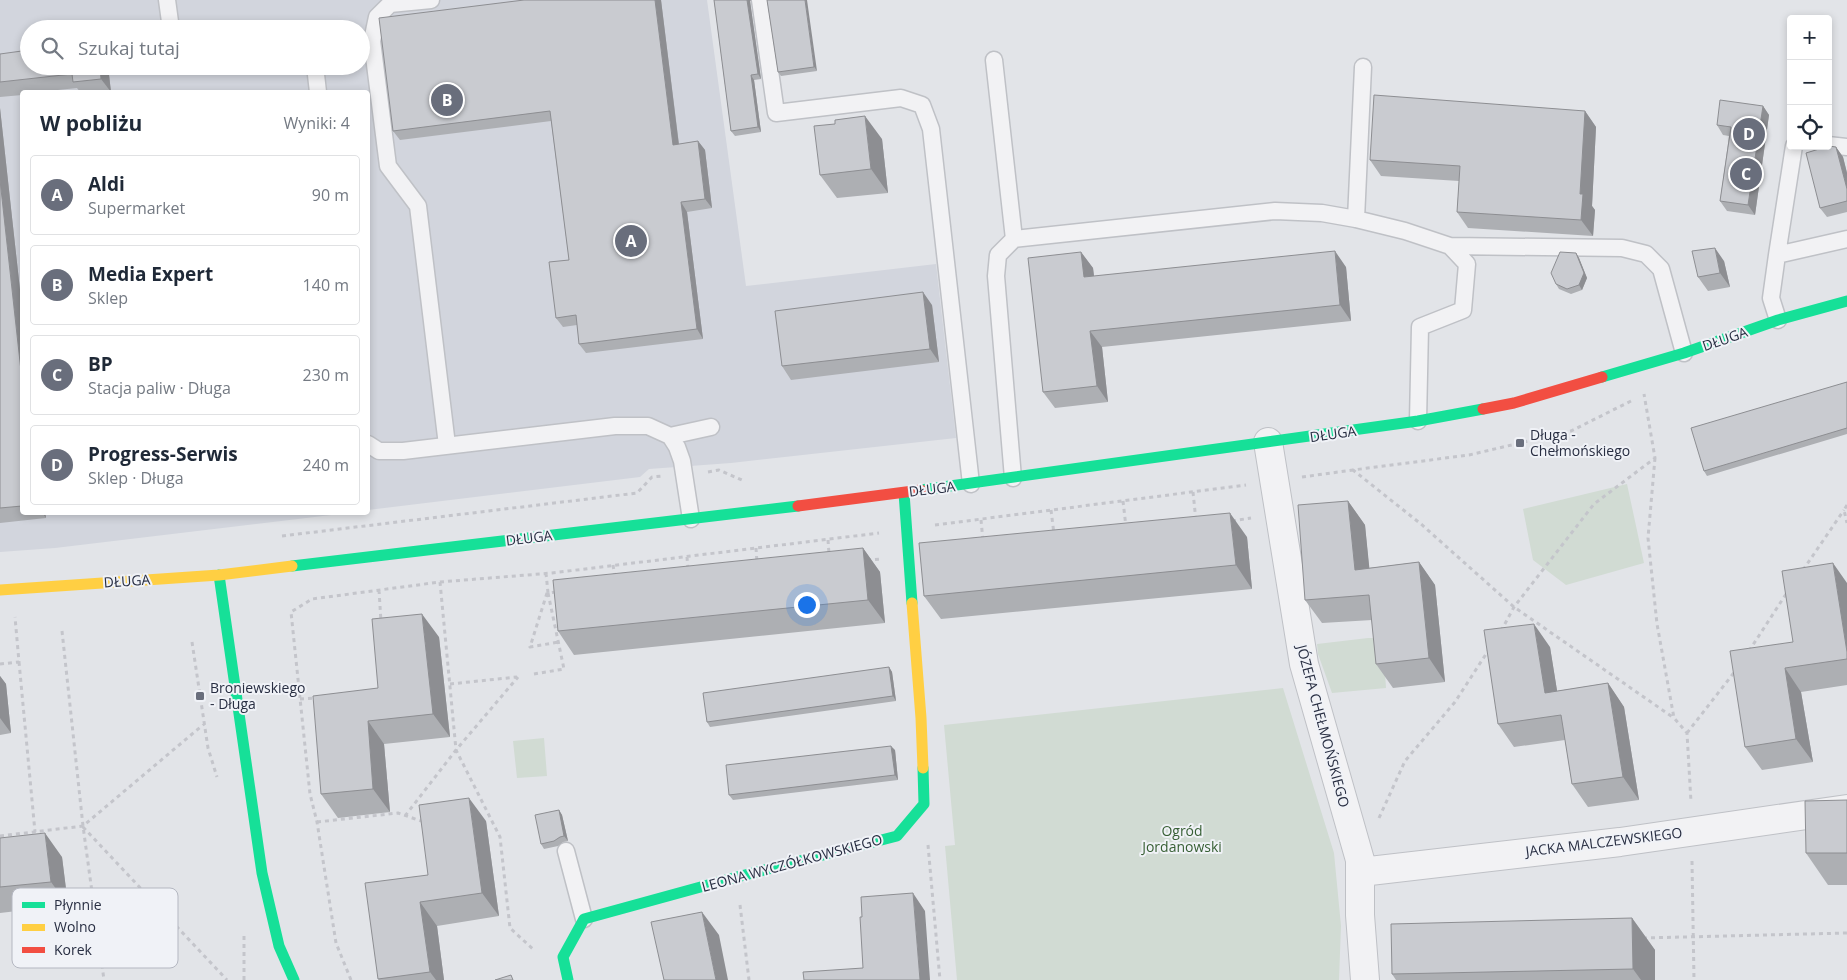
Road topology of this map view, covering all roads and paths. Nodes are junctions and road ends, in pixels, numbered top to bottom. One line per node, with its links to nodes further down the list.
1 (167, 0): 4 (lane)
2 (431, 0): 27 (lane)
3 (760, 0): 32 (lane)
4 (170, 20)
5 (994, 60): 13 (lane)
6 (1363, 67): 12 (lane)
7 (316, 75): 8 (lane)
8 (318, 90)
9 (1832, 145): 10 (lane)
10 (1847, 147)
11 (1793, 150): 16 (lane)
12 (1356, 219): 13 (lane); 15 (lane)
13 (1014, 239): 30 (lane)
14 (1847, 239): 16 (lane)
15 (1450, 246): 19 (lane); 21 (lane)
16 (1777, 255): 18 (lane)
17 (1847, 301): 18 (street, DŁUGA)
18 (1778, 320): 19 (street, DŁUGA)
19 (1684, 353): 21 (street, DŁUGA)
20 (1644, 394): 28 (path)
21 (1418, 421): 25 (street, DŁUGA)
22 (711, 427): 24 (lane)
23 (1571, 431): 67 (path)
24 (670, 436): 27 (lane); 29 (lane)
25 (1268, 442): 30 (street, DŁUGA); 39 (street, JÓZEFA CHEŁMOŃSKIEGO)
26 (370, 445): 27 (lane)
27 (446, 445)
28 (1655, 458): 67 (path); 83 (path)
29 (684, 475): 31 (path); 40 (lane); 46 (path)
30 (1013, 478): 32 (street, DŁUGA)
31 (752, 480)
32 (971, 484): 34 (street, DŁUGA)
33 (1193, 492): 43 (path)
34 (904, 493): 40 (street, DŁUGA); 52 (street, LEONA WYCZÓŁKOWSKIEGO)
35 (1123, 501): 45 (path)
36 (1847, 505): 38 (path)
37 (1051, 510): 47 (path)
38 (1844, 510): 44 (path); 57 (path)
39 (1280, 515): 42 (path); 97 (street, JÓZEFA CHEŁMOŃSKIEGO)
40 (691, 519): 59 (street, DŁUGA)
41 (981, 520): 49 (path)
42 (1225, 521)
43 (1197, 524)
44 (1847, 524)
45 (1126, 532)
46 (282, 536)
47 (1054, 538)
48 (828, 540): 51 (path)
49 (984, 546)
50 (756, 548): 56 (path)
51 (829, 556)
52 (909, 556): 54 (path); 102 (street, LEONA WYCZÓŁKOWSKIEGO)
53 (687, 557): 60 (path)
54 (860, 561)
55 (613, 565): 61 (path)
56 (758, 571)
57 (1802, 572)
58 (546, 573): 66 (path)
59 (219, 575): 63 (street, DŁUGA); 109 (street)
60 (688, 578)
61 (616, 579)
62 (1791, 587): 75 (path)
63 (0, 590)
64 (379, 590): 68 (path); 80 (path); 82 (path)
65 (558, 592): 66 (path)
66 (548, 593): 73 (path); 73 (path)
67 (1514, 607): 71 (path); 83 (path)
68 (381, 628)
69 (62, 631): 93 (path)
70 (17, 635): 76 (path)
71 (1498, 635)
72 (192, 642): 84 (path)
73 (559, 642): 79 (path)
74 (1489, 650): 97 (path)
75 (1748, 651)
76 (19, 662): 77 (path); 94 (path)
77 (0, 664)
78 (1738, 668): 85 (path)
79 (534, 674)
80 (450, 684): 87 (path); 87 (path)
81 (319, 698): 82 (path)
82 (300, 699): 91 (path)
83 (1674, 718): 85 (path)
84 (204, 724): 86 (path); 93 (path)
85 (1688, 733): 90 (path)
86 (208, 748)
87 (456, 750): 89 (path); 107 (path)
88 (1847, 809): 90 (street, JACKA MALCZEWSKIEGO)
89 (406, 816): 91 (path); 92 (path)
90 (1691, 819): 97 (street, JACKA MALCZEWSKIEGO); 105 (path)
91 (317, 822): 110 (path)
92 (427, 823)
93 (83, 826): 94 (path); 99 (path); 100 (path)
94 (35, 832): 95 (path)
95 (0, 836)
96 (566, 851): 102 (lane)
97 (1361, 866): 114 (street, JÓZEFA CHEŁMOŃSKIEGO)
98 (930, 876): 113 (path)
99 (91, 888)
100 (141, 888)
101 (740, 906): 112 (path)
102 (584, 919): 111 (street)
103 (178, 928): 108 (path)
104 (1847, 933): 105 (path)
105 (1692, 936): 106 (path); 115 (path)
106 (1634, 938)
107 (539, 954)
108 (227, 980)
109 (294, 980)
110 (351, 980)
111 (568, 980)
112 (749, 980)
113 (940, 980)
114 (1365, 980)
115 (1694, 980)

